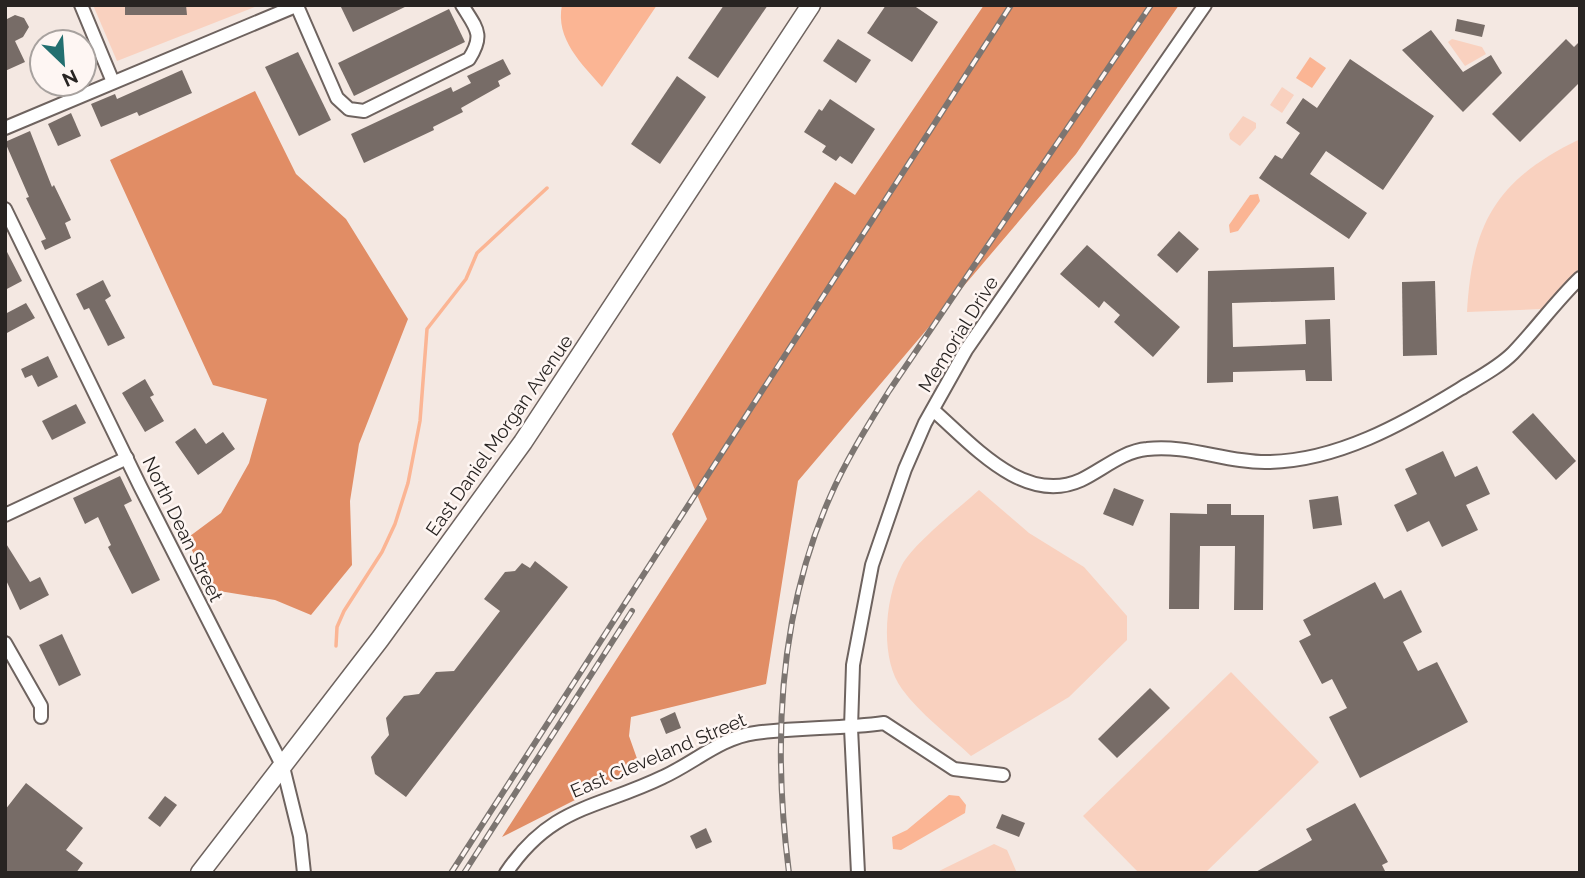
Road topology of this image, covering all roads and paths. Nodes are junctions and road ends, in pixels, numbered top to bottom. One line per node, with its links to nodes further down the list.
1 (81, 5): 6 (street)
2 (463, 5): 5 (street)
3 (811, 5): 17 (main road, East Daniel Morgan Avenue)
4 (1205, 5): 11 (street, Memorial Drive)
5 (298, 6): 6 (street)
6 (113, 82): 7 (street)
7 (5, 128)
8 (5, 209): 9 (street, North Dean Street)
9 (11, 236): 12 (street, North Dean Street)
10 (1580, 278): 11 (street)
11 (933, 410): 16 (street, Memorial Drive)
12 (127, 458): 13 (street); 17 (street, North Dean Street)
13 (5, 515)
14 (5, 643): 15 (street)
15 (41, 717)
16 (850, 728): 18 (street, East Cleveland Street); 21 (street, East Cleveland Street); 22 (street)
17 (283, 767): 19 (main road, East Daniel Morgan Avenue); 20 (street, North Dean Street)
18 (1003, 775)
19 (200, 873)
20 (304, 873)
21 (506, 873)
22 (858, 873)

